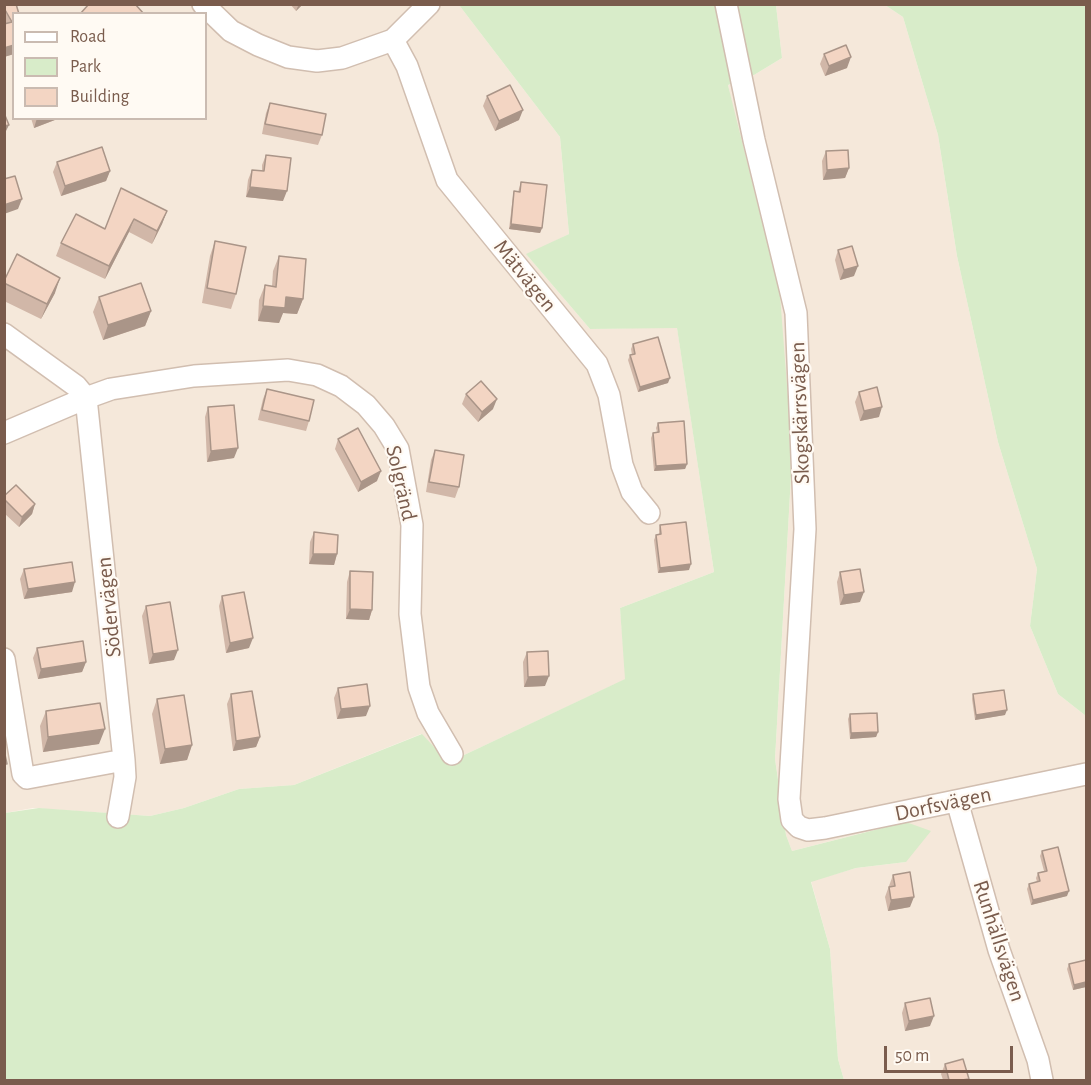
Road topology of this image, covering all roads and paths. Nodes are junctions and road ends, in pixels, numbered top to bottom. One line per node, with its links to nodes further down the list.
1 (203, 4): 4 (street)
2 (429, 4): 4 (street)
3 (726, 4): 15 (street, Skogskärrsvägen)
4 (393, 40): 8 (street, Mätvägen)
5 (4, 334): 6 (street)
6 (86, 398): 7 (street); 10 (street, Solgränd); 11 (street, Södervägen)
7 (4, 433)
8 (649, 513)
9 (4, 658): 11 (street)
10 (452, 754)
11 (124, 760): 14 (street, Södervägen)
12 (1086, 774): 13 (street, Dorfsvägen)
13 (957, 801): 15 (street, Dorfsvägen); 16 (street, Runhällsvägen)
14 (118, 817)
15 (799, 827)
16 (1042, 1080)

